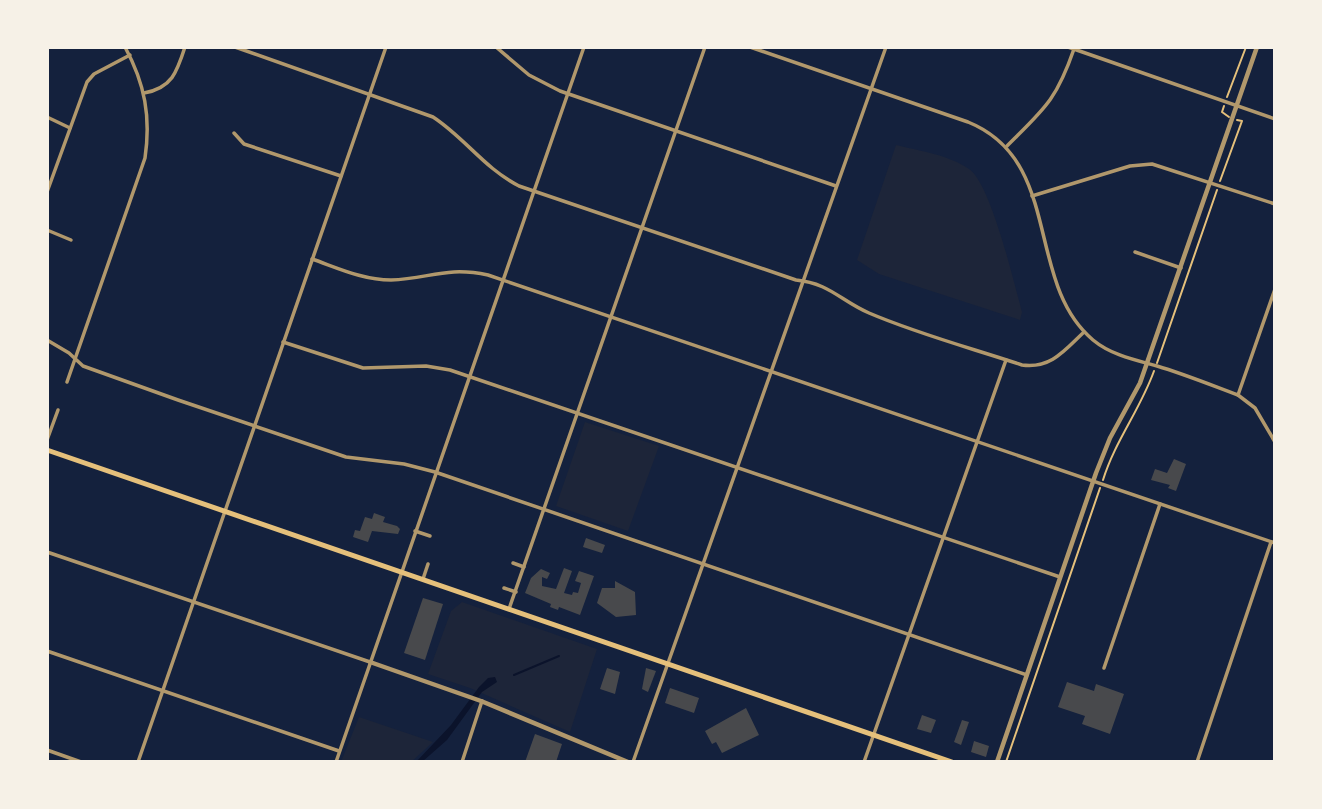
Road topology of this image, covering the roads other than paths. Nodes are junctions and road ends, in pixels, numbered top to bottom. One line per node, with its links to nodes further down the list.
1 (125, 47): 13 (street)
2 (186, 47): 15 (street)
3 (235, 47): 16 (street)
4 (386, 47): 16 (street)
5 (496, 47): 17 (street)
6 (584, 47): 17 (street)
7 (705, 47): 22 (street)
8 (750, 47): 14 (street)
9 (886, 47): 14 (street)
10 (1068, 47): 12 (street)
11 (1257, 47): 18 (street)
12 (1074, 49): 18 (street); 24 (street)
13 (130, 55): 15 (street); 21 (street)
14 (871, 89): 24 (street); 27 (street)
15 (144, 93): 45 (street)
16 (370, 94): 25 (street); 28 (street)
17 (567, 94): 22 (street); 28 (street)
18 (1237, 106): 20 (street); 26 (street)
19 (47, 117): 21 (street)
20 (1275, 119)
21 (70, 128): 29 (street)
22 (676, 130): 27 (street); 32 (street)
23 (234, 133): 25 (street)
24 (1006, 146): 30 (street)
25 (341, 176): 36 (street)
26 (1210, 183): 30 (street); 31 (street); 37 (street)
27 (836, 186): 39 (street)
28 (533, 191): 32 (street); 38 (street)
29 (47, 192)
30 (1032, 196): 42 (street)
31 (1275, 204)
32 (642, 228): 39 (street); 41 (street)
33 (47, 230): 34 (street)
34 (71, 240)
35 (1135, 251): 37 (street)
36 (312, 259): 38 (street); 44 (street)
37 (1181, 268): 47 (street)
38 (503, 279): 41 (street); 49 (street)
39 (803, 281): 46 (street); 48 (street)
40 (1275, 289): 51 (street)
41 (611, 316): 48 (street); 53 (street)
42 (1084, 331): 46 (street); 47 (street)
43 (47, 340): 45 (street)
44 (283, 342): 49 (street); 54 (street)
45 (76, 360): 50 (street); 54 (street)
46 (1006, 360): 56 (street)
47 (1147, 364): 51 (street); 61 (street)
48 (772, 371): 56 (street); 59 (street)
49 (469, 376): 53 (street); 60 (street)
50 (66, 382)
51 (1238, 395): 57 (street)
52 (58, 410): 55 (street)
53 (577, 412): 59 (street); 63 (street)
54 (254, 425): 60 (street); 64 (street)
55 (47, 440)
56 (979, 442): 61 (street); 67 (street)
57 (1275, 442)
58 (47, 450): 64 (main road)
59 (738, 468): 67 (street); 71 (street)
60 (435, 472): 63 (street); 65 (street)
61 (1093, 481): 62 (street); 75 (street)
62 (1160, 504): 68 (street); 85 (street)
63 (545, 509): 71 (street); 73 (street)
64 (223, 511): 74 (main road); 79 (street)
65 (415, 531): 66 (street); 74 (street)
66 (430, 536)
67 (944, 538): 75 (street); 81 (street)
68 (1273, 542): 100 (street)
69 (47, 552): 79 (street)
70 (513, 563): 73 (street)
71 (703, 564): 81 (street); 84 (street)
72 (428, 565): 76 (street)
73 (524, 567): 78 (street)
74 (400, 572): 76 (main road); 83 (street)
75 (1060, 577): 86 (street)
76 (422, 580): 80 (main road)
77 (504, 588): 78 (street)
78 (516, 592): 80 (street)
79 (193, 601): 83 (street); 87 (street)
80 (509, 609): 84 (main road)
81 (909, 634): 86 (street); 89 (street)
82 (47, 651): 87 (street)
83 (370, 662): 88 (street); 91 (street)
84 (668, 663): 89 (main road); 96 (street)
85 (1104, 668)
86 (1027, 675): 99 (street)
87 (162, 691): 91 (street); 93 (street)
88 (482, 701): 95 (street); 96 (street)
89 (874, 734): 97 (street); 98 (main road)
90 (47, 750): 92 (street)
91 (339, 751): 94 (street)
92 (81, 762)
93 (138, 762)
94 (335, 762)
95 (461, 762)
96 (631, 762)
97 (864, 762)
98 (952, 762)
99 (997, 762)
100 (1197, 762)

